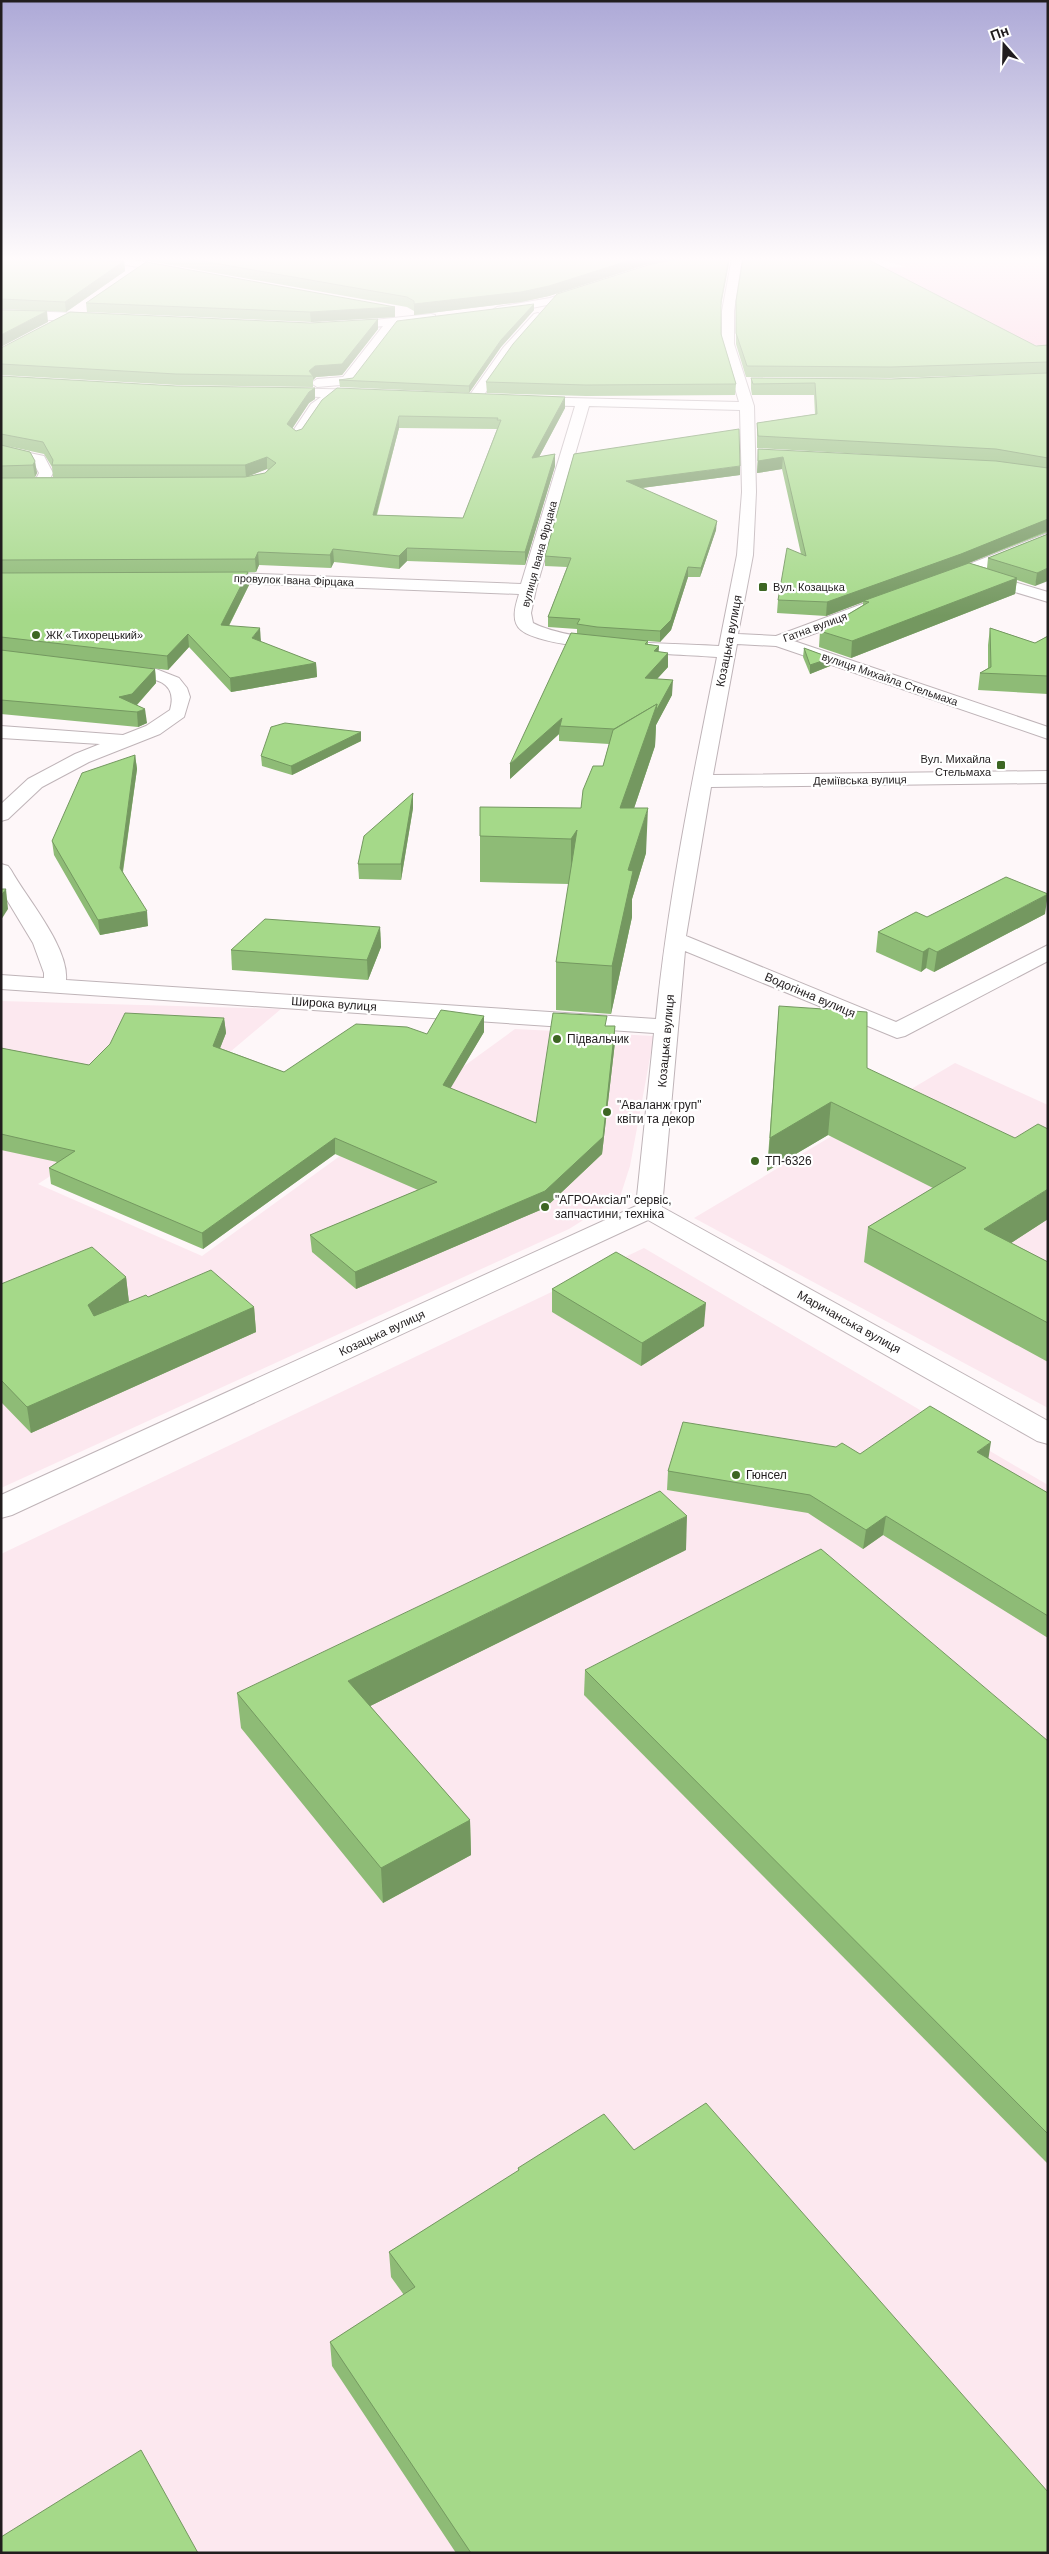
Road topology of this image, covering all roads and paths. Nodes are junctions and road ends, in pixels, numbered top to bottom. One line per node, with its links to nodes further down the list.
1 (350, 377): 4 (street)
2 (486, 377): 6 (street)
3 (742, 377): 9 (street, Козацька вулиця)
4 (334, 393): 5 (street); 10 (street)
5 (384, 395)
6 (494, 400)
7 (513, 401): 8 (street)
8 (582, 403): 9 (street); 19 (street, вулиця Івана Фірцака)
9 (747, 406): 23 (street, Козацька вулиця)
10 (296, 437)
11 (1, 451): 12 (street)
12 (41, 482): 13 (street); 14 (street)
13 (60, 482)
14 (1, 484)
15 (1048, 538): 16 (street)
16 (966, 572): 18 (street); 20 (street)
17 (196, 577): 19 (street, провулок Івана Фірцака)
18 (928, 586)
19 (528, 589): 23 (street, вулиця Івана Фірцака)
20 (1048, 597)
21 (891, 599): 22 (street, Гатна вулиця)
22 (778, 641): 23 (street, вулиця Михайла Стельмаха); 26 (street, вулиця Михайла Стельмаха)
23 (728, 645): 29 (street, Козацька вулиця)
24 (100, 667): 27 (street)
25 (1, 732): 27 (street)
26 (1048, 733)
27 (130, 741): 30 (street)
28 (1048, 777): 29 (street, Деміївська вулиця)
29 (703, 781): 32 (street, Козацька вулиця)
30 (1, 815)
31 (1, 870): 35 (street)
32 (675, 939): 33 (street, Водогінна вулиця); 36 (street, Козацька вулиця)
33 (1048, 952)
34 (1, 982): 35 (street, Широка вулиця)
35 (54, 985): 36 (street, Широка вулиця)
36 (667, 1028): 37 (street, Козацька вулиця)
37 (649, 1210): 38 (street, Маричанська вулиця); 39 (street, Козацька вулиця)
38 (1048, 1434)
39 (1, 1508)

